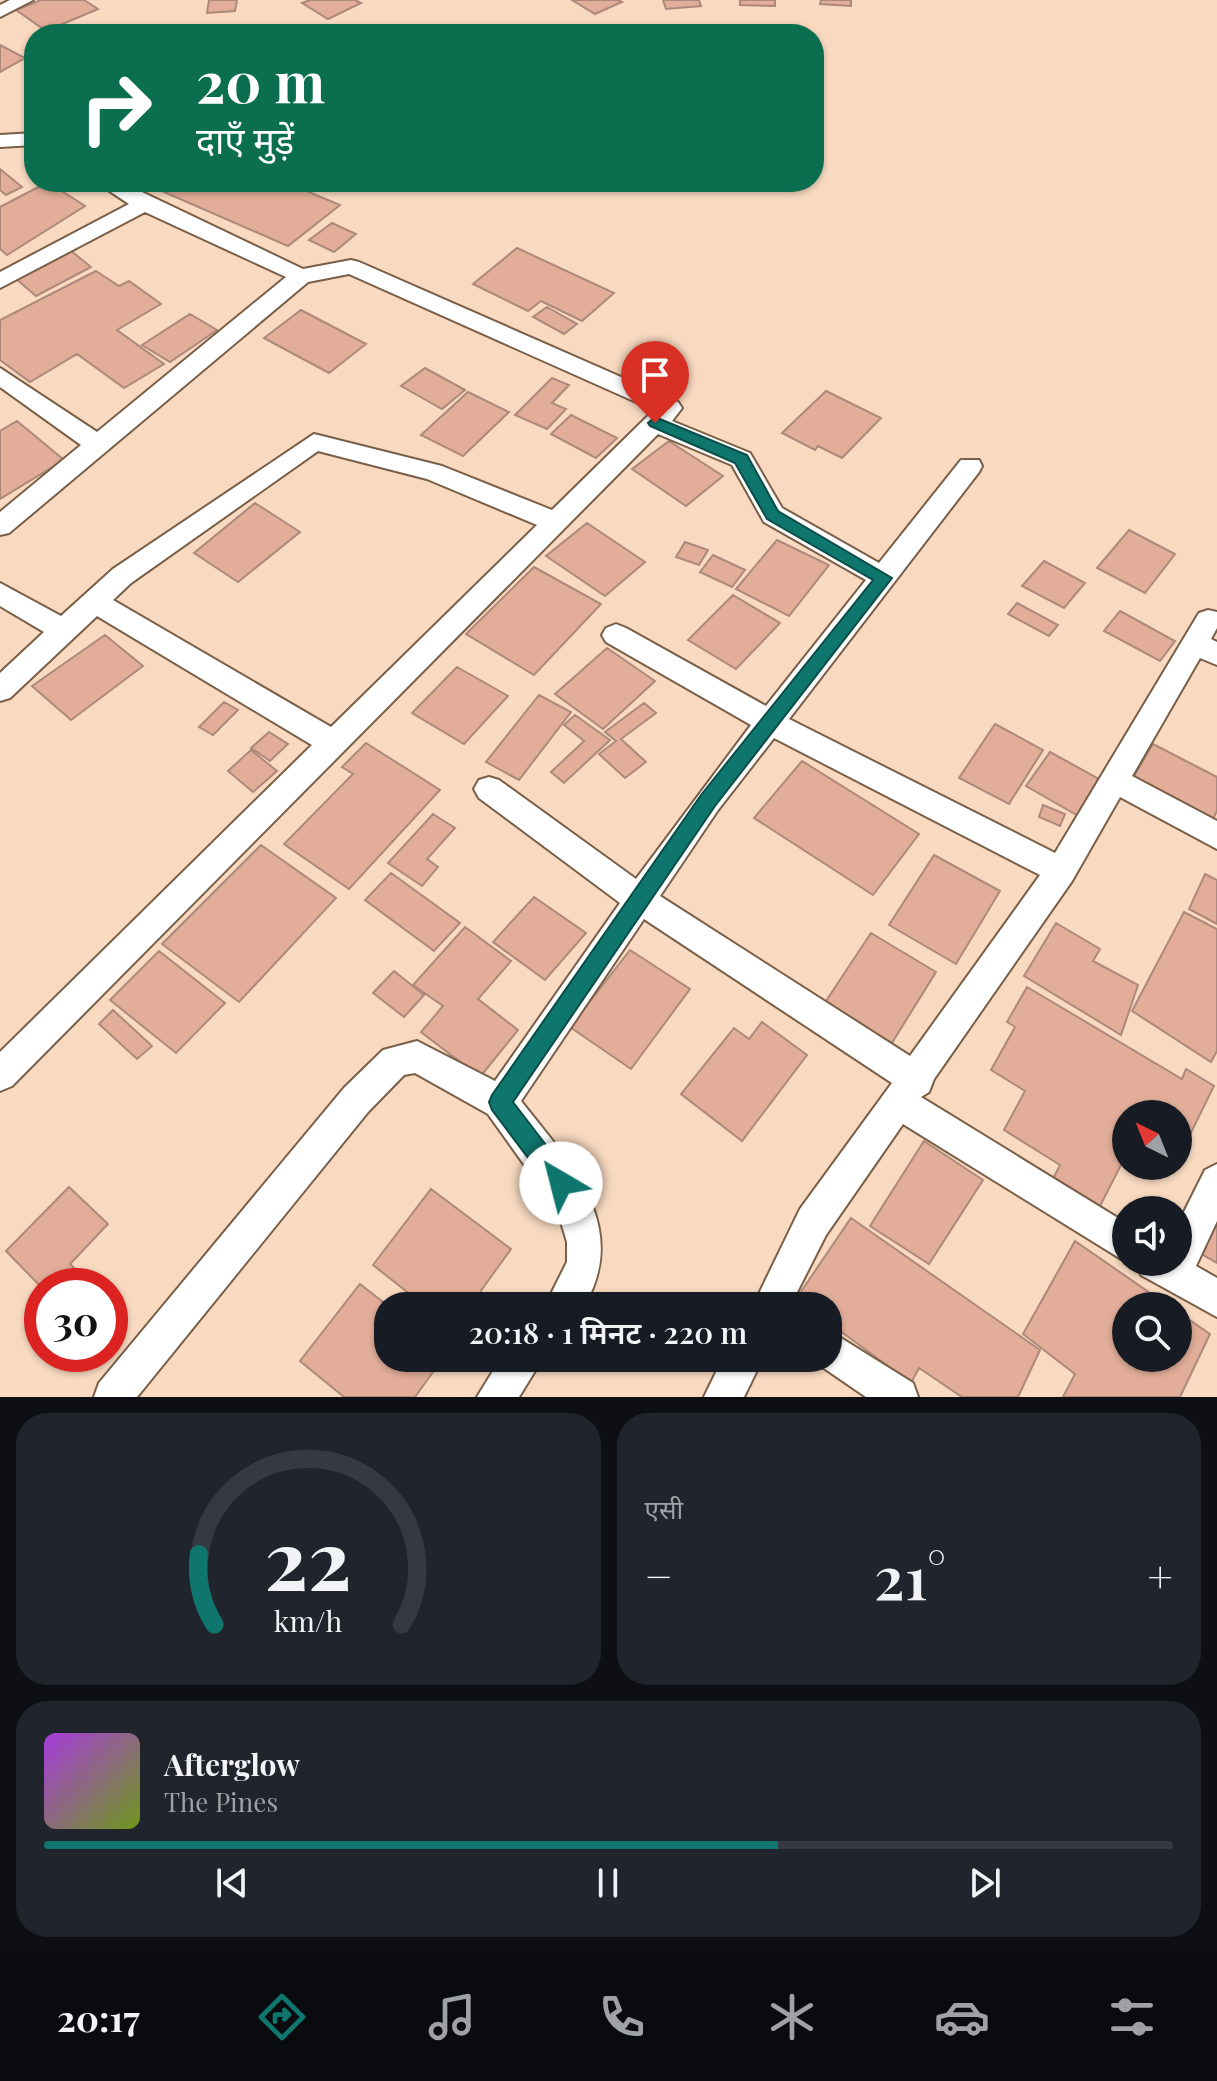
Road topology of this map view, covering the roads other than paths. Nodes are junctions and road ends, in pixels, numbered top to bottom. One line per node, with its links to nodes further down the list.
1 (24, 0): 2 (street)
2 (0, 12)
3 (24, 139): 4 (street)
4 (1, 140)
5 (123, 192): 6 (street)
6 (144, 204): 7 (street); 8 (street)
7 (301, 276): 10 (street); 11 (street)
8 (0, 281)
9 (0, 376): 11 (street)
10 (655, 423): 13 (street); 15 (street)
11 (97, 444): 14 (street)
12 (970, 466): 15 (street)
13 (555, 522): 17 (street); 23 (street)
14 (0, 526)
15 (884, 578): 22 (street)
16 (0, 593): 18 (street)
17 (95, 602): 18 (street); 23 (street)
18 (64, 631): 21 (street)
19 (616, 635): 22 (street)
20 (1206, 639): 24 (street)
21 (0, 690)
22 (769, 722): 27 (street); 28 (street)
23 (333, 743): 29 (street)
24 (1114, 780): 26 (street); 27 (street)
25 (489, 789): 28 (street)
26 (1217, 836)
27 (1061, 871): 30 (street)
28 (638, 898): 30 (street); 31 (street)
29 (0, 1075)
30 (908, 1091): 34 (street); 37 (street)
31 (500, 1102): 36 (street); 42 (street)
32 (1217, 1182): 33 (street)
33 (1192, 1223)
34 (1112, 1234)
35 (1178, 1276): 38 (street)
36 (572, 1292)
37 (778, 1292)
38 (1217, 1299)
39 (842, 1358): 45 (street)
40 (514, 1372): 43 (street)
41 (736, 1372): 44 (street)
42 (113, 1397)
43 (496, 1397)
44 (723, 1397)
45 (899, 1397)

